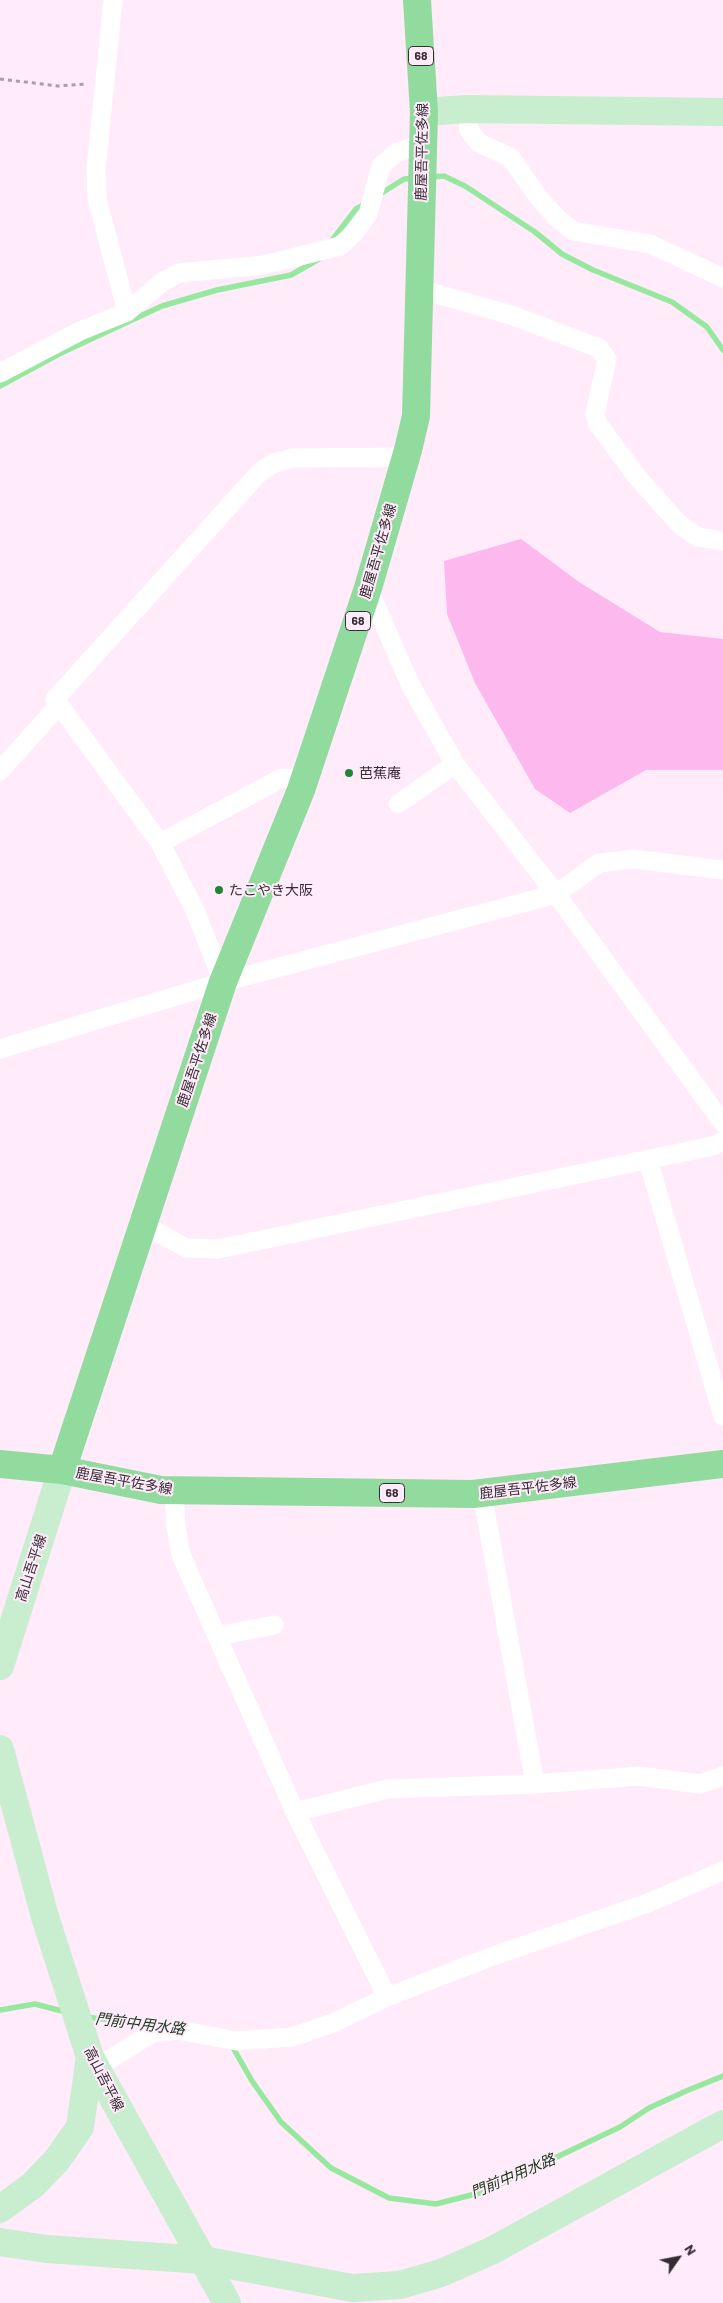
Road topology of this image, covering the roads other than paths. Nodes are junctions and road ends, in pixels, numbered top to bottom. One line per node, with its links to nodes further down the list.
1 (113, 0): 9 (street)
2 (417, 0): 4 (main road, 鹿屋吾平佐多線 / 68)
3 (467, 109): 4 (street); 5 (street); 7 (street)
4 (424, 112): 6 (main road, 鹿屋吾平佐多線 / 68)
5 (723, 112)
6 (424, 143): 8 (main road, 鹿屋吾平佐多線 / 68); 9 (street)
7 (723, 278)
8 (419, 288): 11 (main road, 鹿屋吾平佐多線 / 68); 12 (street)
9 (127, 312): 10 (street)
10 (0, 373)
11 (406, 457): 13 (main road, 鹿屋吾平佐多線 / 68); 14 (street)
12 (723, 542)
13 (368, 588): 15 (street); 17 (main road, 鹿屋吾平佐多線 / 68)
14 (59, 705): 16 (street); 19 (street)
15 (455, 764): 18 (street); 21 (street)
16 (0, 771)
17 (305, 779): 19 (street); 22 (main road, 鹿屋吾平佐多線 / 68)
18 (398, 804)
19 (160, 843): 22 (street)
20 (723, 870): 21 (street)
21 (556, 894): 22 (street); 24 (street)
22 (222, 982): 23 (street); 27 (main road, 鹿屋吾平佐多線 / 68)
23 (0, 1050)
24 (723, 1123)
25 (723, 1141): 26 (street)
26 (648, 1160): 27 (street); 28 (street)
27 (144, 1225): 31 (main road, 鹿屋吾平佐多線 / 68)
28 (723, 1416)
29 (0, 1464): 31 (main road, 68)
30 (723, 1464): 33 (main road, 鹿屋吾平佐多線 / 68)
31 (62, 1470): 32 (main road, 鹿屋吾平佐多線 / 68); 36 (street, 高山吾平線)
32 (174, 1491): 33 (main road, 鹿屋吾平佐多線 / 68); 35 (street)
33 (482, 1493): 39 (street)
34 (274, 1625): 35 (street)
35 (217, 1636): 41 (street)
36 (0, 1666)
37 (0, 1749): 40 (street, 高山吾平線)
38 (723, 1776): 39 (street)
39 (535, 1784): 41 (street)
40 (8, 1812): 44 (street, 高山吾平線)
41 (295, 1812): 43 (street)
42 (723, 1871): 43 (street)
43 (387, 1997): 44 (street)
44 (93, 2062): 46 (street); 48 (street, 高山吾平線)
45 (723, 2124): 48 (street)
46 (0, 2210)
47 (0, 2242): 48 (street)
48 (203, 2260): 49 (street, 高山吾平線)
49 (226, 2303)

